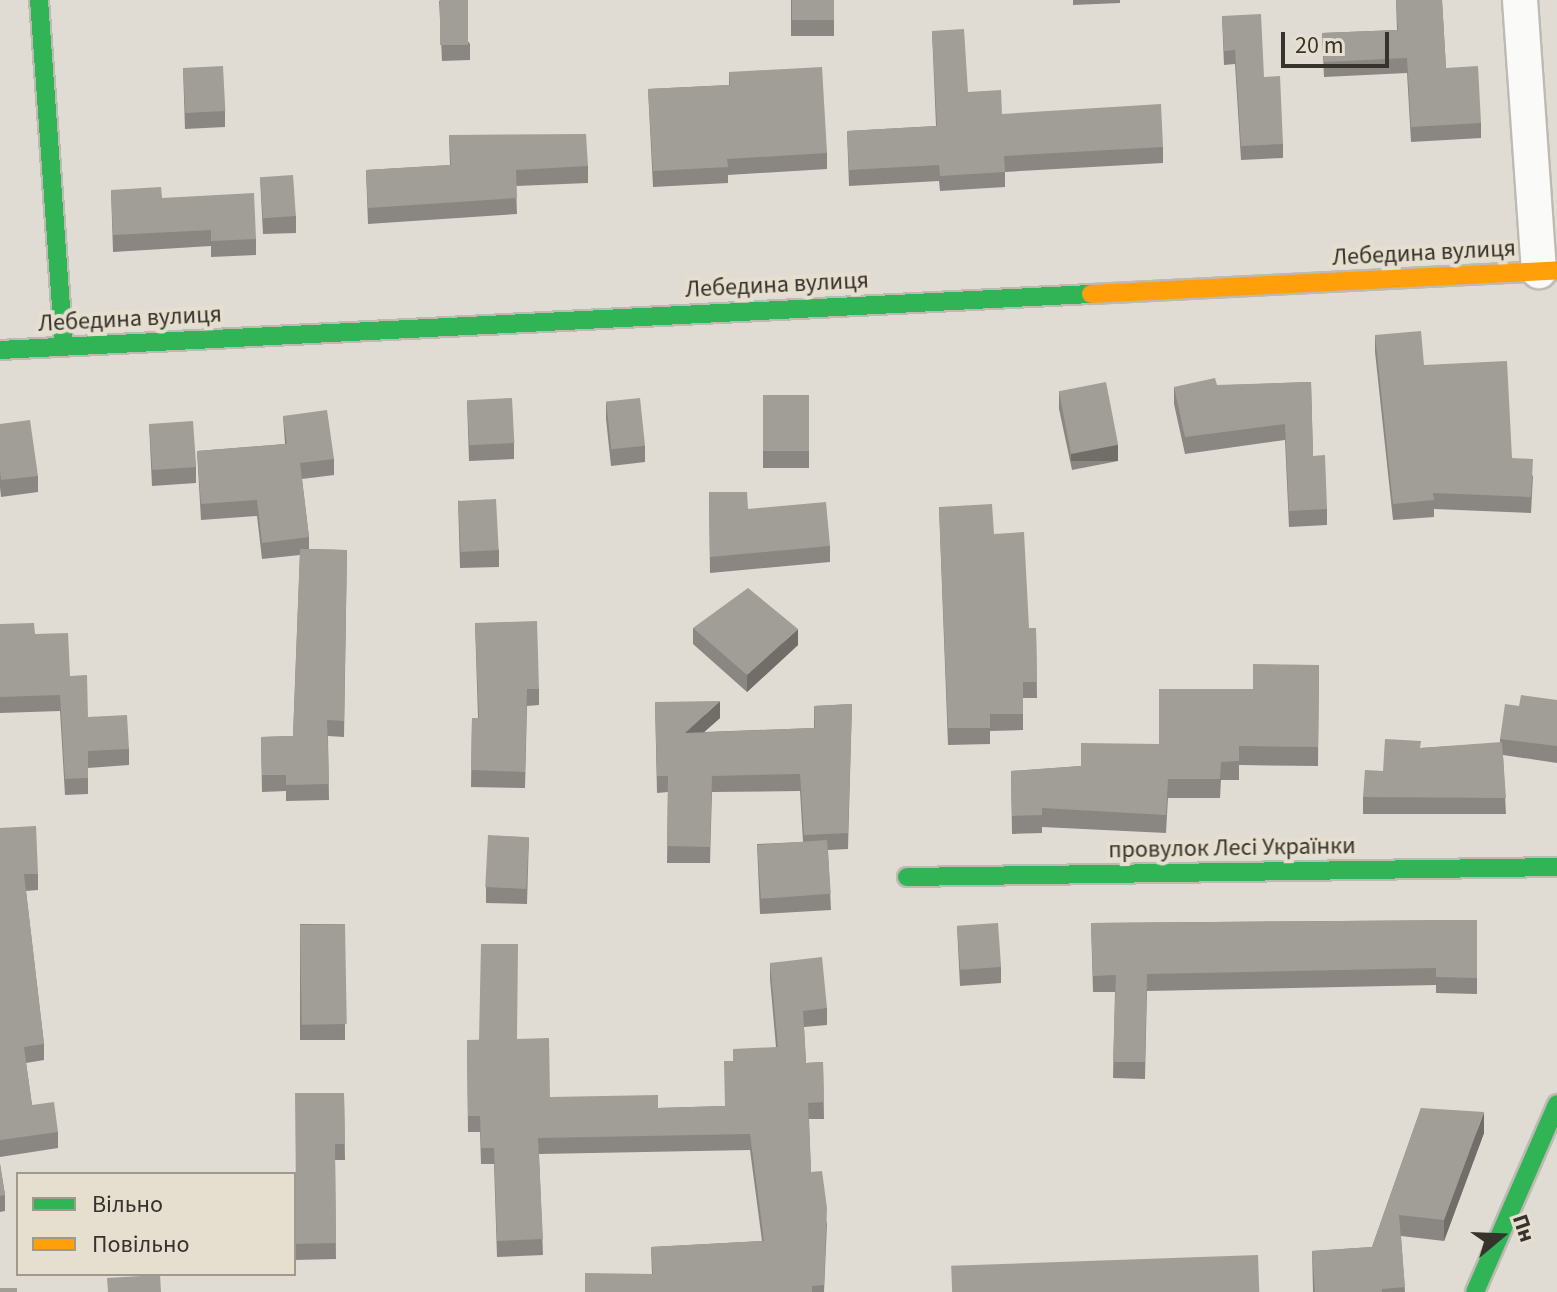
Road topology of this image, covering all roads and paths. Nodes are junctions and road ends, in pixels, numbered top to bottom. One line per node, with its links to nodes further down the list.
1 (39, 0): 4 (street)
2 (1520, 0): 3 (street)
3 (1548, 270): 4 (street, Лебедина вулиця)
4 (64, 347): 5 (street, Лебедина вулиця)
5 (0, 350)
6 (1557, 867): 7 (street, провулок Лесі Українки)
7 (907, 877)
8 (1557, 1104): 9 (street)
9 (1475, 1292)

